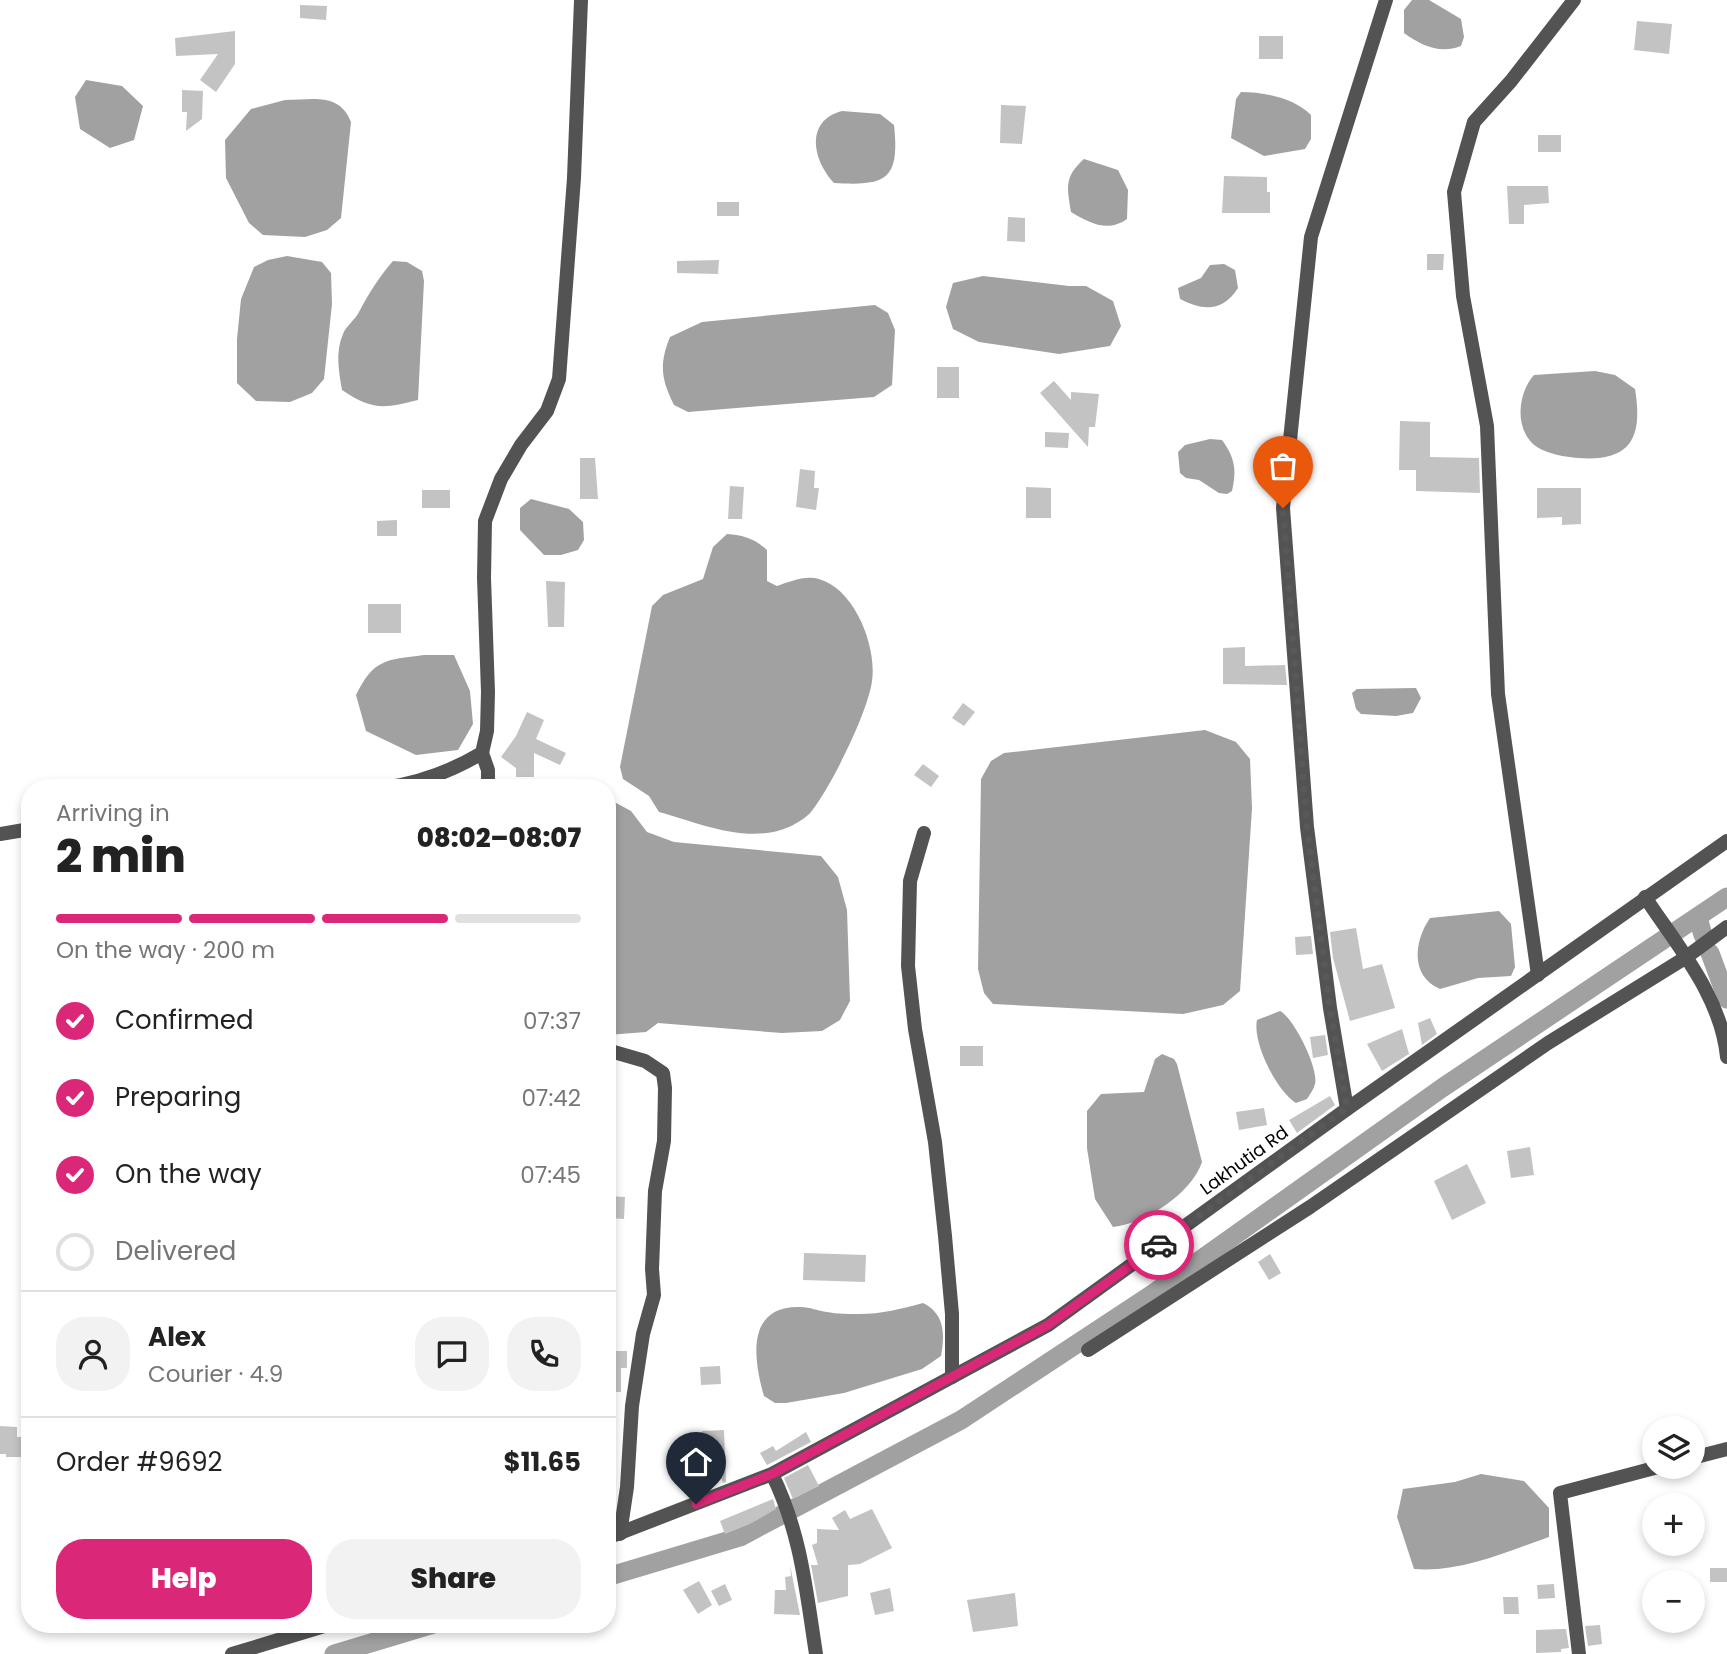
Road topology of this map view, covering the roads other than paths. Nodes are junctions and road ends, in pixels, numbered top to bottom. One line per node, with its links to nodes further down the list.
1 (581, 0): 4 (street)
2 (1386, 0): 17 (street)
3 (1574, 0): 14 (street)
4 (482, 752): 5 (street); 6 (street)
5 (424, 779)
6 (488, 779)
7 (21, 830): 9 (street)
8 (924, 833): 19 (street)
9 (0, 834)
10 (1727, 841): 11 (street, Lakhutia Rd)
11 (1645, 897): 13 (street); 14 (street, Lakhutia Rd)
12 (1727, 927): 13 (street)
13 (1685, 958): 16 (street); 18 (street)
14 (1538, 975): 17 (street, Lakhutia Rd)
15 (616, 1053): 24 (street)
16 (1727, 1057)
17 (1347, 1108): 19 (street, Lakhutia Rd)
18 (1088, 1350)
19 (952, 1377): 23 (street, Lakhutia Rd)
20 (1727, 1449): 21 (street)
21 (1705, 1455)
22 (1642, 1471): 30 (street)
23 (772, 1474): 25 (street, Lakhutia Rd); 29 (street)
24 (616, 1528)
25 (616, 1535)
26 (306, 1633): 27 (street)
27 (259, 1650): 28 (street)
28 (232, 1654)
29 (816, 1654)
30 (1579, 1654)

